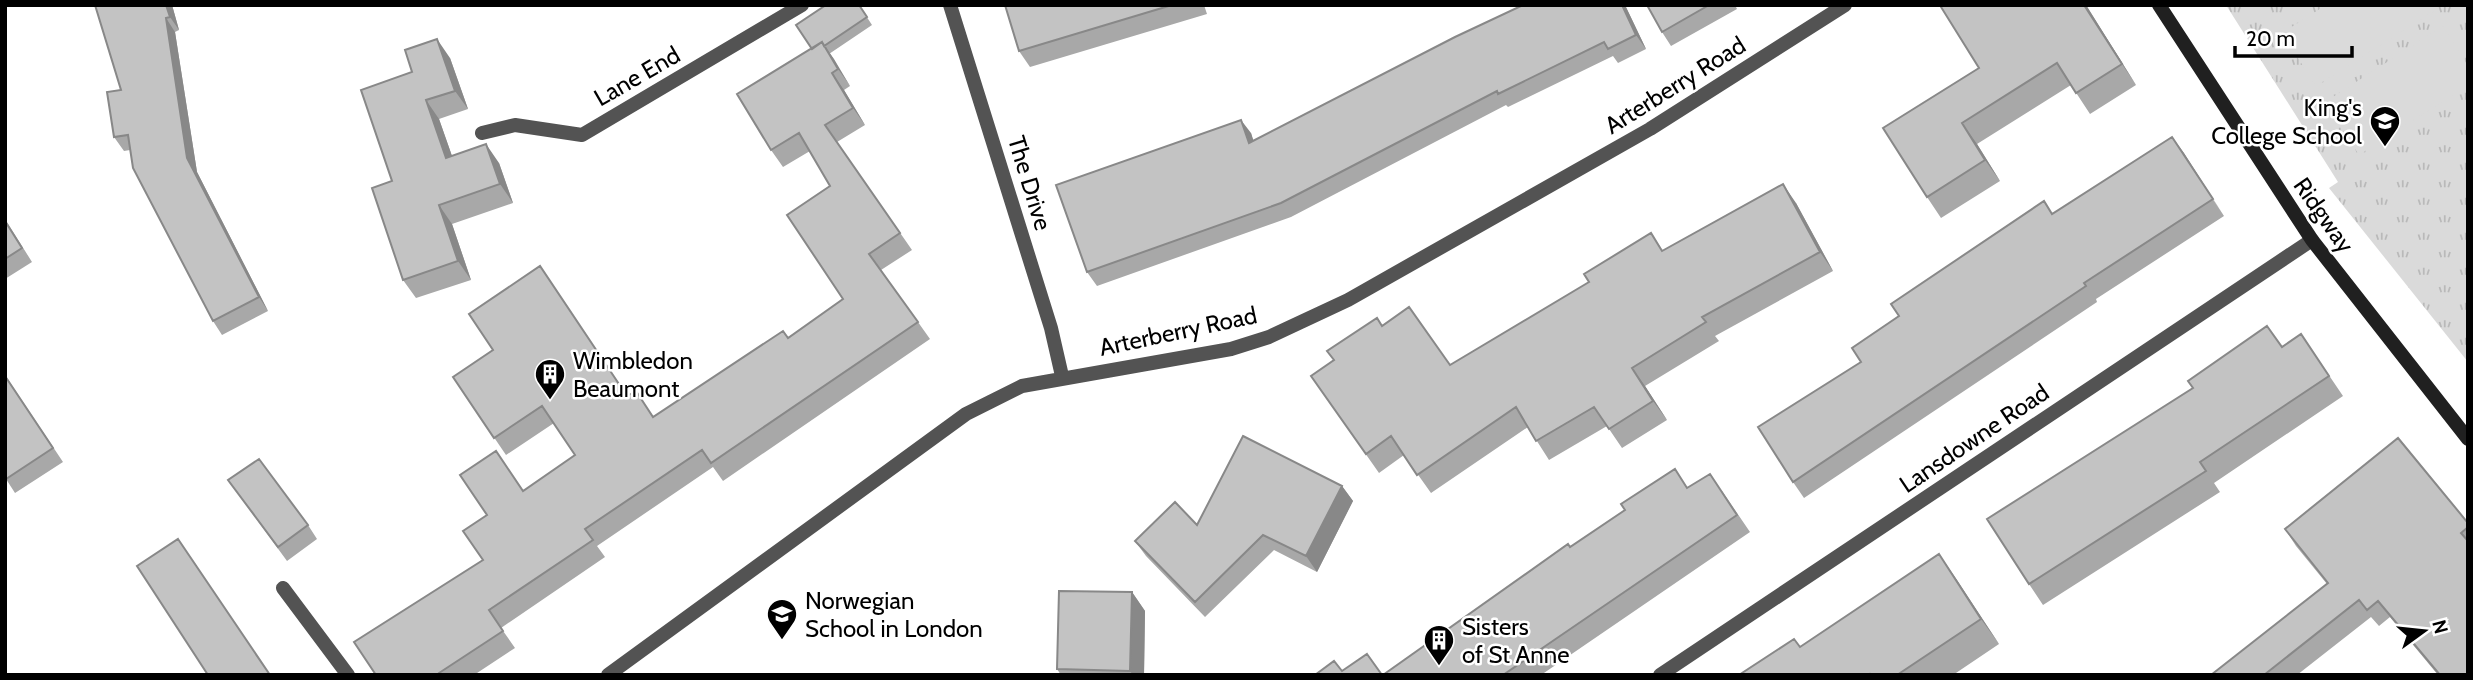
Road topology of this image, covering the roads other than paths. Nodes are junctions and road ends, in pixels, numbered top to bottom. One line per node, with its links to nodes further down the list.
1 (802, 5): 5 (street, Lane End)
2 (950, 5): 7 (street, The Drive)
3 (1844, 5): 7 (street, Arterberry Road)
4 (2159, 5): 6 (street, Ridgway)
5 (482, 133)
6 (2312, 240): 8 (street, Ridgway); 12 (street, Lansdowne Road)
7 (1062, 376): 11 (street, Arterberry Road)
8 (2468, 439)
9 (283, 588): 10 (street)
10 (348, 675)
11 (608, 675)
12 (1660, 675)

